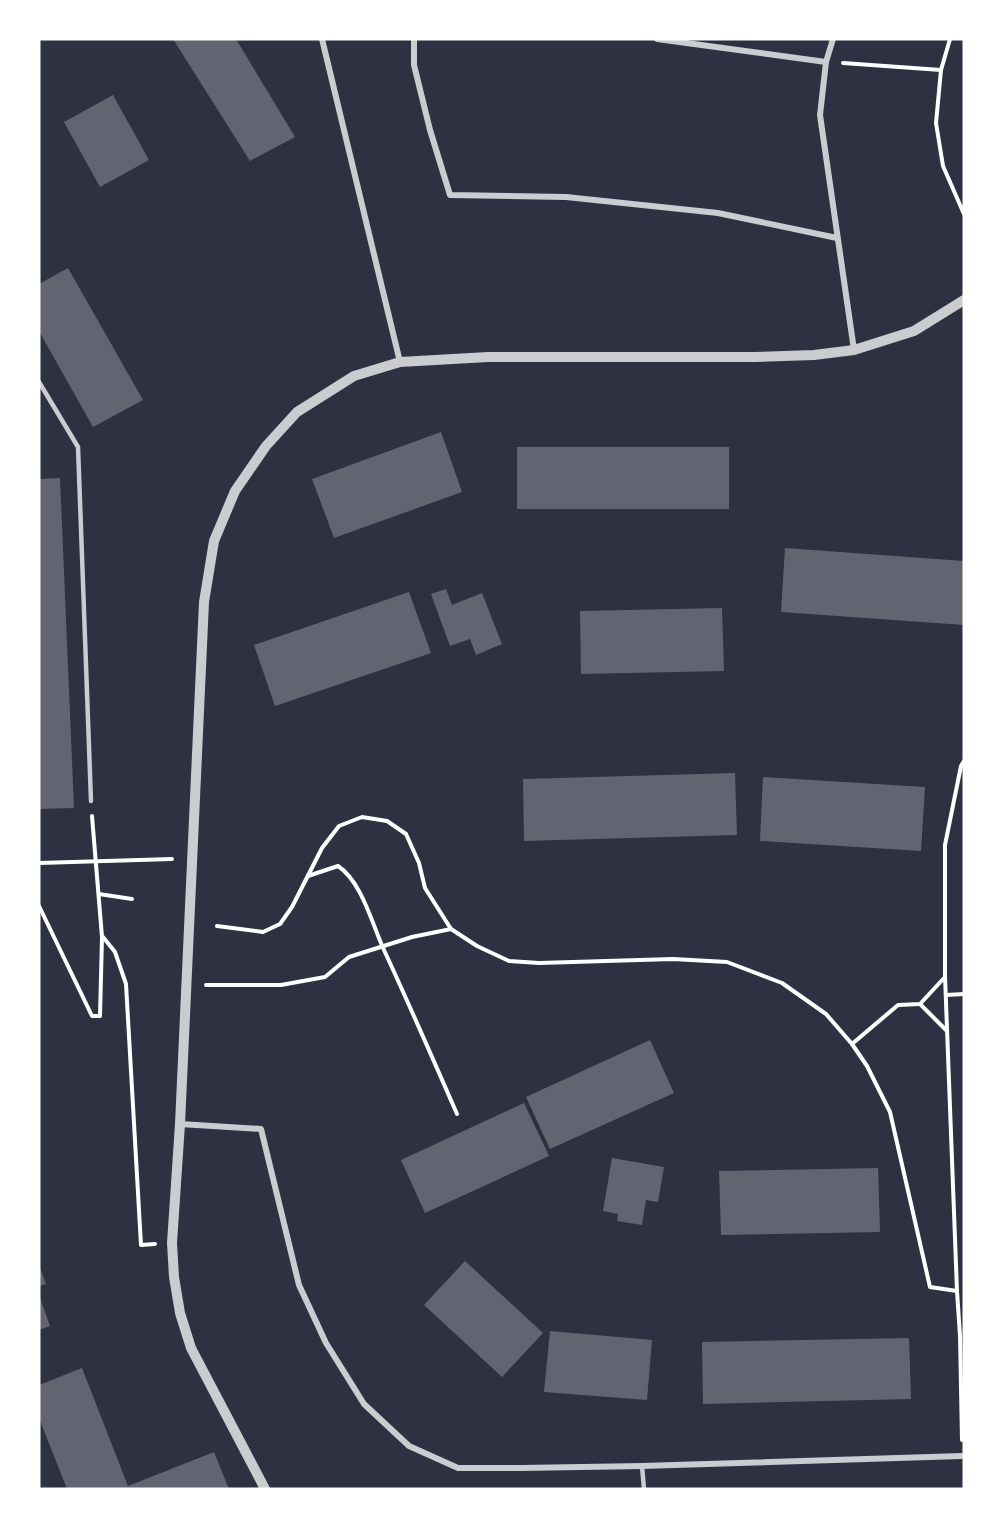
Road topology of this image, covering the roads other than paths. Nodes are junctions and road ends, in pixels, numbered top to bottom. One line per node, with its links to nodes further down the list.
1 (322, 39): 9 (street)
2 (414, 39): 6 (street)
3 (657, 39): 5 (street)
4 (833, 39): 5 (street)
5 (826, 62): 6 (street)
6 (837, 238): 8 (street)
7 (964, 300): 8 (street)
8 (854, 350): 9 (street)
9 (400, 362): 12 (street)
10 (39, 382): 11 (lane)
11 (92, 801)
12 (180, 1124): 14 (street); 15 (street)
13 (962, 1456): 14 (street)
14 (642, 1466): 16 (lane)
15 (265, 1489)
16 (644, 1489)

